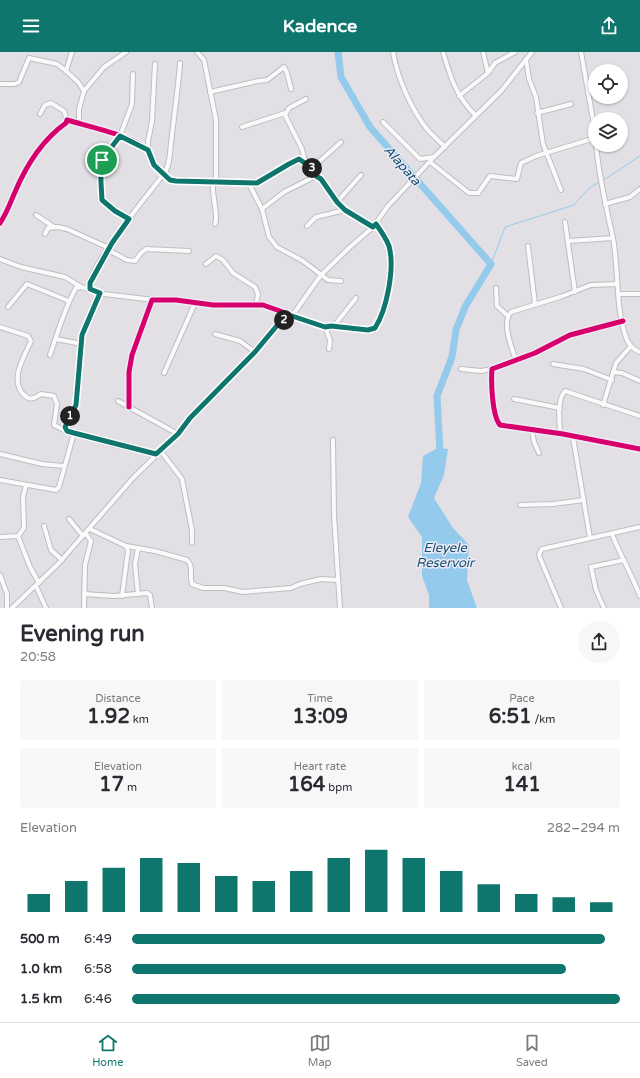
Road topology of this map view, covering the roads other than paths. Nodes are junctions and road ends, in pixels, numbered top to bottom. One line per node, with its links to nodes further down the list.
1 (72, 52): 13 (street)
2 (126, 52): 18 (street)
3 (197, 52): 19 (street)
4 (393, 52): 35 (street)
5 (443, 52): 20 (street)
6 (484, 52): 14 (street)
7 (515, 52): 14 (street)
8 (532, 52): 10 (street)
9 (581, 52): 23 (street)
10 (526, 58): 25 (street); 27 (street)
11 (155, 64): 36 (street)
12 (180, 64): 43 (street)
13 (66, 72): 16 (street); 18 (street)
14 (488, 73): 20 (street)
15 (133, 74): 32 (street)
16 (0, 84)
17 (290, 89): 19 (street)
18 (84, 91): 30 (street)
19 (210, 92): 46 (street)
20 (459, 96): 27 (street)
21 (306, 99): 24 (street)
22 (571, 104): 25 (street)
23 (592, 112)
24 (286, 113): 31 (street); 41 (street)
25 (537, 113): 38 (street)
26 (40, 114): 28 (street)
27 (476, 116): 35 (street)
28 (67, 120): 30 (street); 57 (street)
29 (383, 122): 39 (street)
30 (79, 124): 32 (street)
31 (242, 128)
32 (120, 136): 36 (street); 55 (street)
33 (588, 140): 38 (street)
34 (341, 142): 42 (street)
35 (445, 146): 39 (street)
36 (148, 150): 43 (street)
37 (597, 152): 51 (street)
38 (546, 153): 40 (street); 49 (street)
39 (434, 157): 40 (street)
40 (430, 162): 61 (street)
41 (306, 165): 42 (street); 47 (street)
42 (312, 168): 45 (street)
43 (164, 175): 46 (street); 55 (street)
44 (361, 175): 50 (street)
45 (316, 176): 50 (street); 52 (street)
46 (214, 182): 47 (street); 58 (street)
47 (249, 184): 52 (street)
48 (640, 189): 51 (street)
49 (561, 190)
50 (337, 202): 53 (street)
51 (605, 204): 63 (street)
52 (262, 209): 70 (street)
53 (345, 210): 59 (street); 61 (street)
54 (36, 215): 60 (street)
55 (129, 219): 66 (street)
56 (565, 222): 64 (street)
57 (0, 223)
58 (215, 224)
59 (306, 226)
60 (54, 227): 62 (street); 66 (street)
61 (373, 227): 70 (street); 90 (street)
62 (45, 234)
63 (613, 238): 64 (street); 72 (street)
64 (568, 241): 76 (street)
65 (528, 246): 84 (street)
66 (109, 249): 67 (street); 75 (street)
67 (189, 251)
68 (0, 259): 73 (street)
69 (206, 264): 85 (street)
70 (321, 275): 71 (street); 87 (street)
71 (341, 281)
72 (617, 284): 76 (street); 78 (street)
73 (81, 286): 75 (street); 81 (street)
74 (496, 288): 88 (street)
75 (90, 289): 77 (street)
76 (575, 292): 84 (street)
77 (100, 293): 82 (street); 95 (street)
78 (618, 294): 79 (street); 89 (street)
79 (640, 294)
80 (356, 298): 90 (street)
81 (69, 301): 86 (street); 94 (street)
82 (160, 301): 83 (street); 112 (street)
83 (195, 303): 85 (street); 106 (street)
84 (535, 304): 88 (street)
85 (256, 305): 87 (street)
86 (8, 307)
87 (292, 316): 91 (street); 98 (street)
88 (508, 316): 101 (street)
89 (623, 321): 96 (street); 101 (street)
90 (334, 326): 91 (street)
91 (325, 327): 97 (street)
92 (0, 328): 115 (street)
93 (215, 334): 98 (street)
94 (56, 339): 95 (street); 100 (street)
95 (82, 344): 115 (street)
96 (631, 346): 99 (street); 105 (street)
97 (329, 349)
98 (255, 352): 118 (street)
99 (640, 352)
100 (50, 355)
101 (516, 361): 104 (street)
102 (553, 364): 107 (street)
103 (461, 369): 104 (street)
104 (492, 369): 116 (street)
105 (614, 372): 107 (street); 108 (street)
106 (164, 373)
107 (612, 380): 111 (street)
108 (640, 381)
109 (514, 399): 113 (street)
110 (118, 401): 112 (street)
111 (603, 405): 113 (street); 114 (street)
112 (129, 407): 118 (street)
113 (560, 408): 119 (street)
114 (640, 416)
115 (66, 430): 117 (street)
116 (532, 430): 119 (street); 124 (street)
117 (74, 433): 126 (street); 127 (street)
118 (178, 434): 123 (street)
119 (560, 434): 120 (street)
120 (573, 437): 122 (street); 130 (street)
121 (333, 440): 147 (street)
122 (640, 449)
123 (160, 450): 126 (street); 141 (street)
124 (539, 453)
125 (0, 454): 127 (street)
126 (156, 454): 135 (street)
127 (64, 466): 129 (street)
128 (0, 480): 129 (street)
129 (26, 485): 138 (street)
130 (584, 500): 131 (street); 140 (street)
131 (520, 505)
132 (69, 518): 137 (street)
133 (44, 526): 144 (street)
134 (640, 527): 136 (street)
135 (90, 529): 137 (street); 142 (street)
136 (612, 534): 140 (street); 145 (street)
137 (84, 535): 144 (street); 150 (street)
138 (18, 536): 139 (street); 148 (street)
139 (0, 537)
140 (590, 538): 160 (street)
141 (192, 544)
142 (126, 546): 143 (street); 152 (street)
143 (138, 549): 147 (street); 151 (street)
144 (62, 560): 148 (street)
145 (624, 560): 149 (street); 161 (street)
146 (0, 575): 154 (street)
147 (338, 580): 159 (street)
148 (38, 585): 155 (street); 156 (street)
149 (639, 588): 153 (street)
150 (84, 594): 152 (street); 157 (street)
151 (138, 594): 152 (street); 158 (street)
152 (122, 596)
153 (640, 596)
154 (7, 608)
155 (12, 608)
156 (46, 608)
157 (84, 608)
158 (152, 608)
159 (340, 608)
160 (561, 608)
161 (604, 608)

